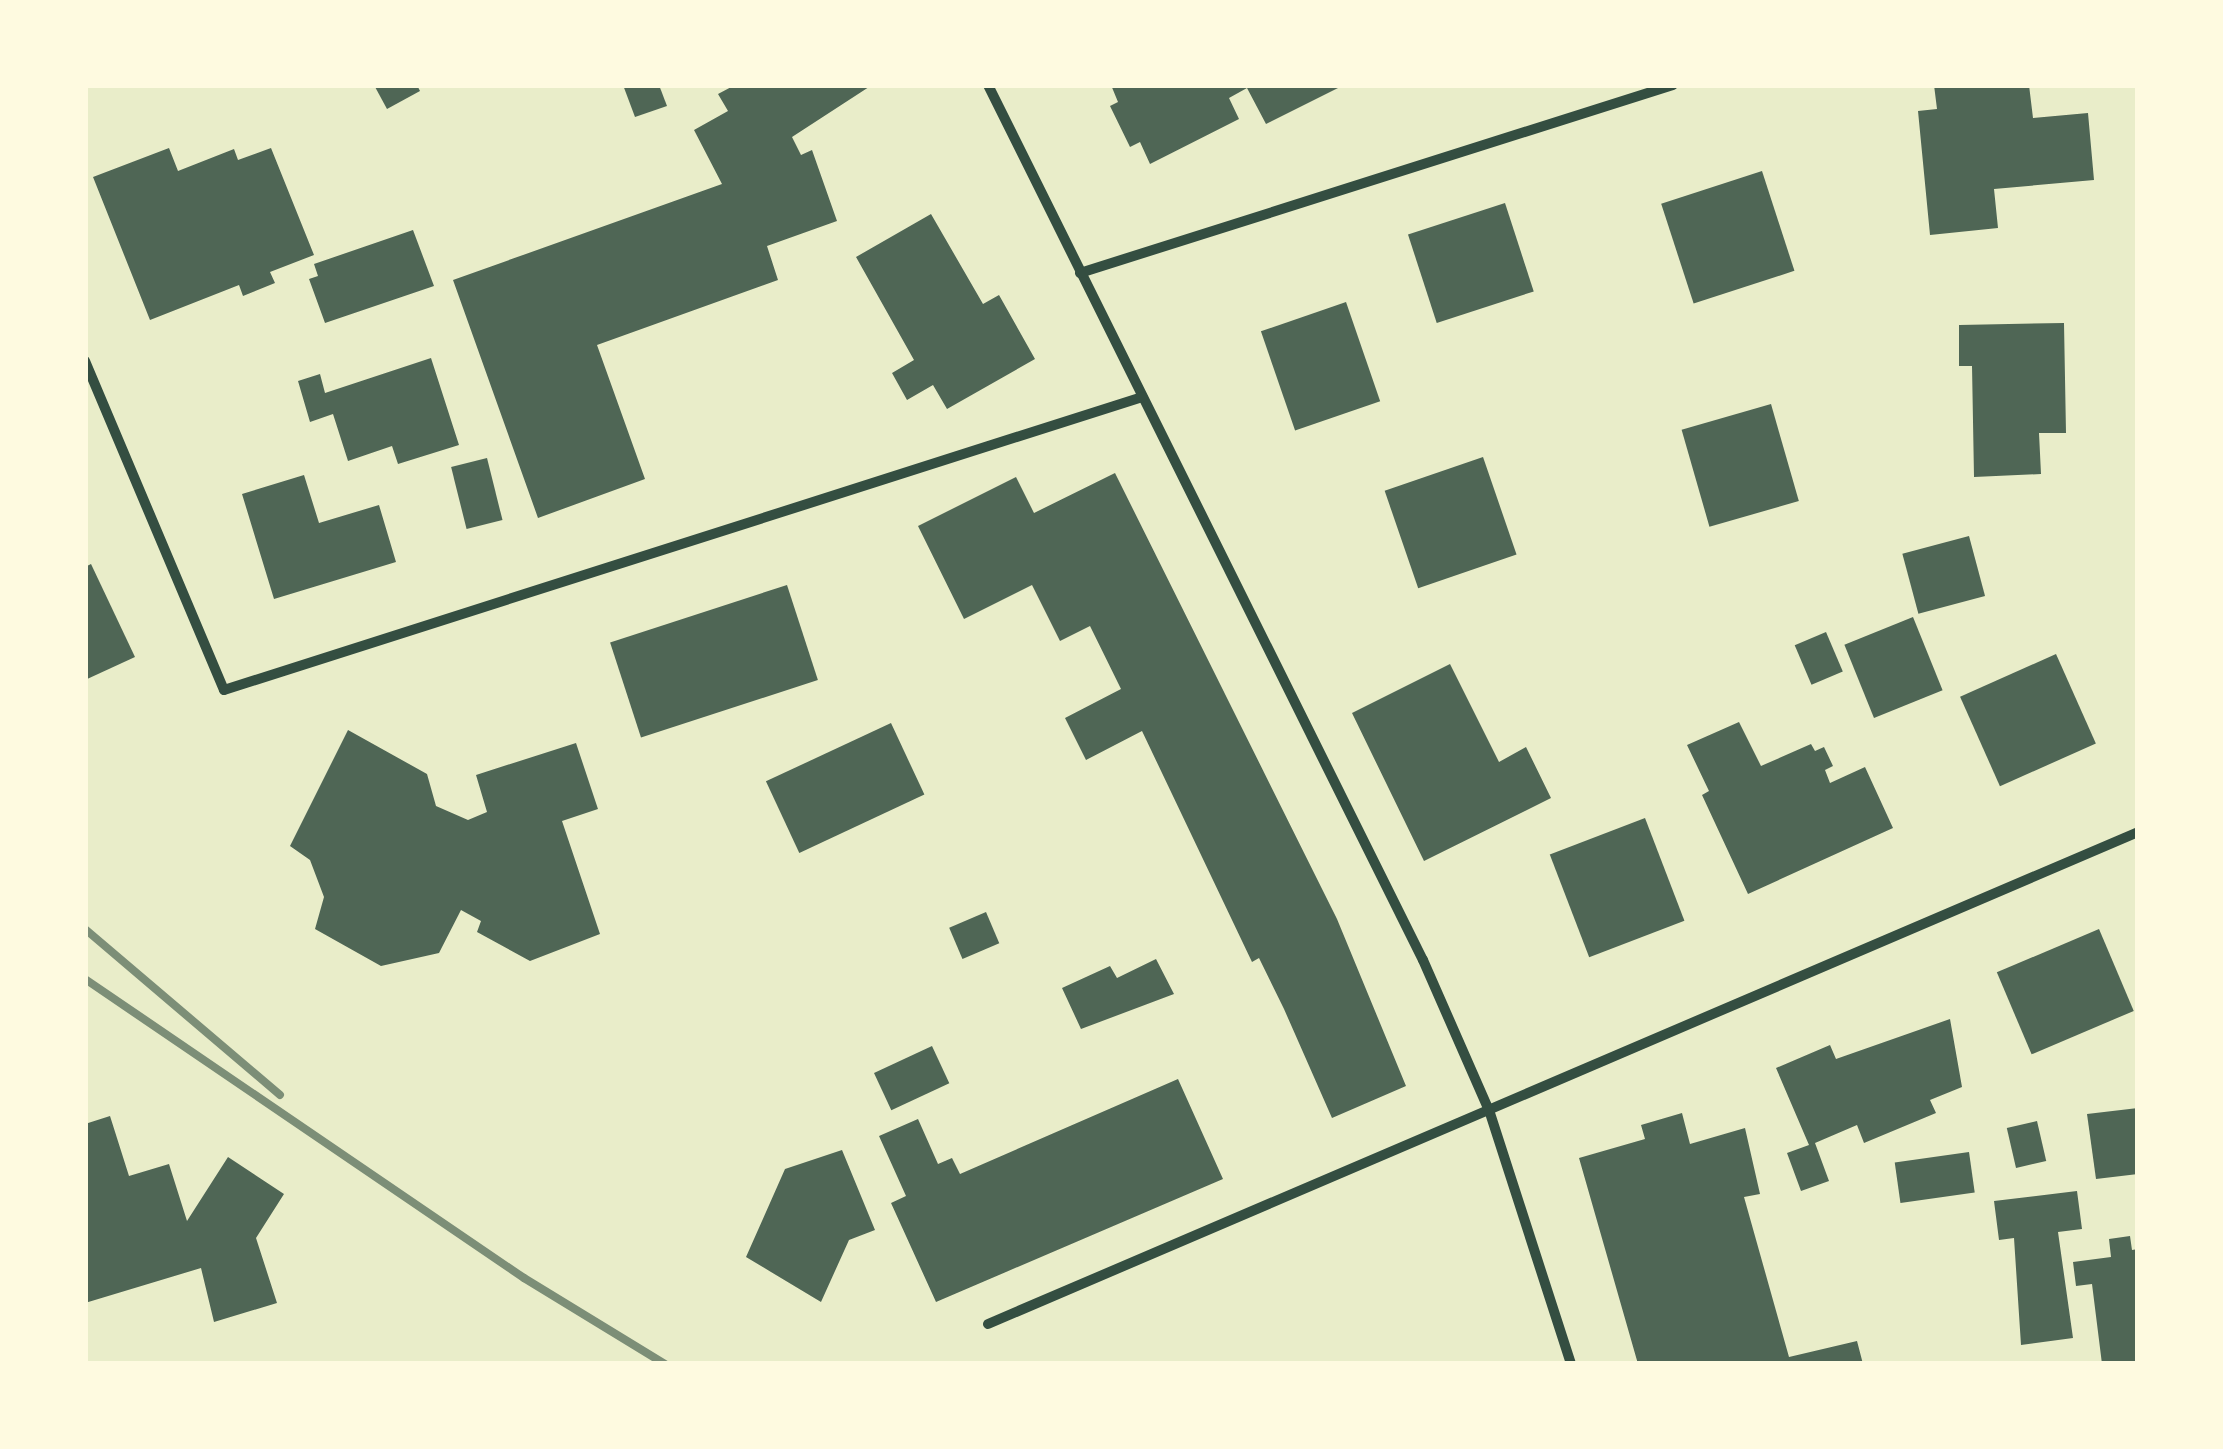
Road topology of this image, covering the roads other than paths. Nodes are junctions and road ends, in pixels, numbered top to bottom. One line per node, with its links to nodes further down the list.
1 (988, 85): 3 (street)
2 (1673, 85): 3 (street)
3 (1080, 272): 5 (street)
4 (85, 361): 5 (street)
5 (1142, 398): 7 (street)
6 (2138, 832): 7 (street)
7 (1489, 1110): 8 (street); 9 (street)
8 (988, 1324)
9 (1571, 1364)

